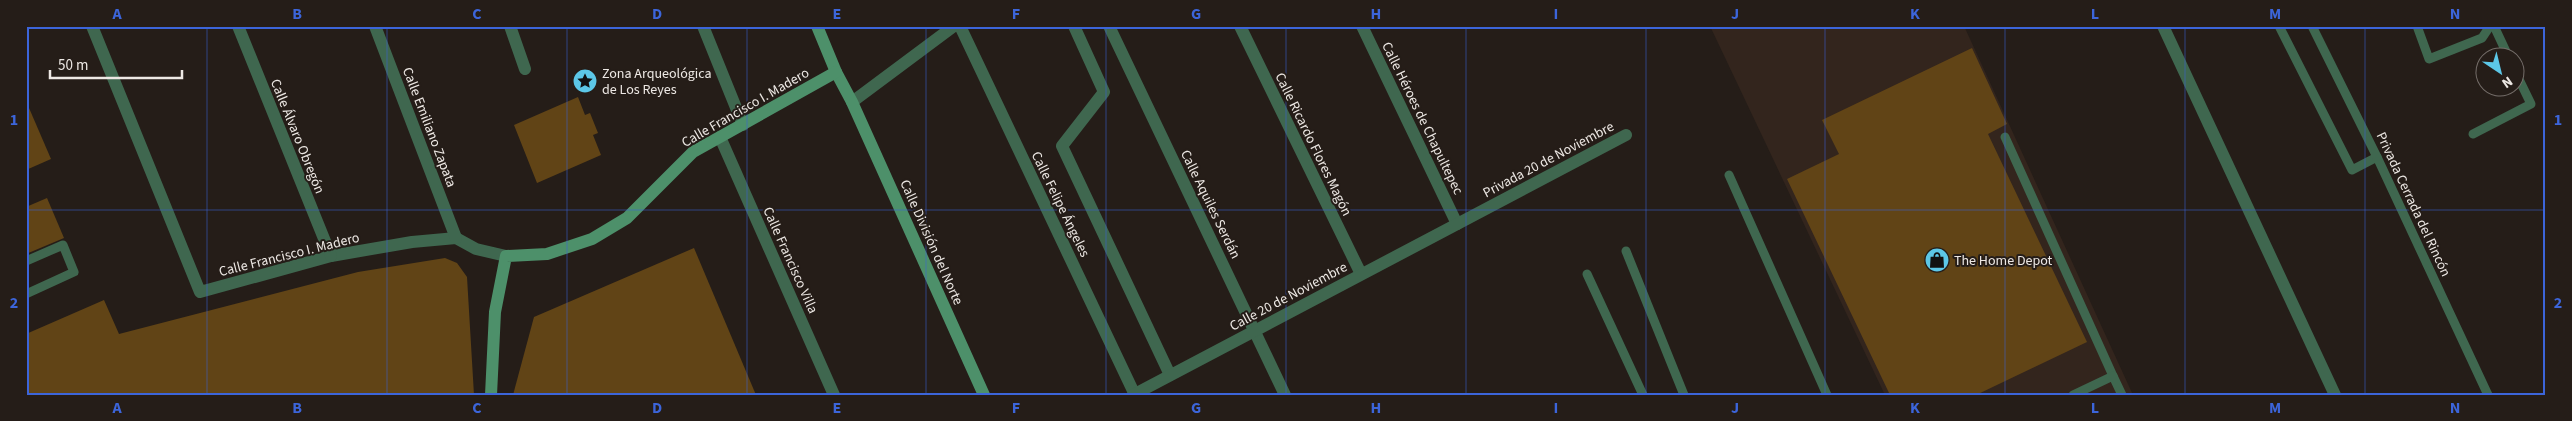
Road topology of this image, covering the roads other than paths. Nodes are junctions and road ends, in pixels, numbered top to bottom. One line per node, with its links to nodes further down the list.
1 (92, 26): 34 (street, Calle Francisco I. Madero)
2 (238, 26): 34 (street, Calle Álvaro Obregón)
3 (376, 26): 32 (street, Calle Emiliano Zapata)
4 (510, 26): 20 (street)
5 (703, 26): 24 (street)
6 (817, 26): 21 (street, Calle División del Norte)
7 (954, 26): 23 (street)
8 (960, 26): 43 (street, Calle Felipe Ángeles)
9 (1074, 26): 41 (street)
10 (1108, 26): 40 (street, Calle Aquiles Serdán)
11 (1240, 26): 37 (street, Calle Ricardo Flores Magón)
12 (1362, 26): 31 (street, Calle Héroes de Chapultepec)
13 (2163, 26): 53 (street)
14 (2278, 26): 29 (lane)
15 (2312, 26): 29 (lane, Privada Cerrada del Rincón)
16 (2417, 26): 17 (lane)
17 (2490, 26)
18 (2494, 26): 19 (lane)
19 (2504, 48)
20 (525, 69)
21 (836, 72): 23 (street, Calle División del Norte); 24 (street, Calle Francisco I. Madero)
22 (2524, 90): 25 (lane)
23 (852, 102): 47 (street, Calle División del Norte)
24 (743, 125): 27 (street, Calle Francisco I. Madero)
25 (2474, 134)
26 (1626, 135): 31 (street, Privada 20 de Noviembre)
27 (720, 137): 35 (street, Calle Francisco I. Madero); 46 (street, Calle Francisco Villa)
28 (2005, 137): 42 (lane)
29 (2377, 157): 54 (lane, Privada Cerrada del Rincón)
30 (1729, 175): 51 (lane)
31 (1457, 224): 37 (street, Calle 20 de Noviembre)
32 (456, 238): 34 (street, Calle Francisco I. Madero); 35 (street, Calle Francisco I. Madero)
33 (1626, 251): 50 (lane)
34 (331, 256)
35 (506, 256): 45 (street)
36 (26, 261): 39 (lane)
37 (1361, 274): 40 (street, Calle 20 de Noviembre)
38 (1586, 274): 49 (lane)
39 (26, 294)
40 (1255, 330): 41 (street, Calle 20 de Noviembre); 48 (street, Calle Aquiles Serdán)
41 (1170, 375): 43 (street, Calle 20 de Noviembre)
42 (2113, 376): 44 (lane); 52 (lane)
43 (1135, 394)
44 (2074, 394)
45 (491, 395)
46 (834, 395)
47 (984, 395)
48 (1285, 395)
49 (1643, 395)
50 (1684, 395)
51 (1827, 395)
52 (2122, 395)
53 (2335, 395)
54 (2488, 395)

